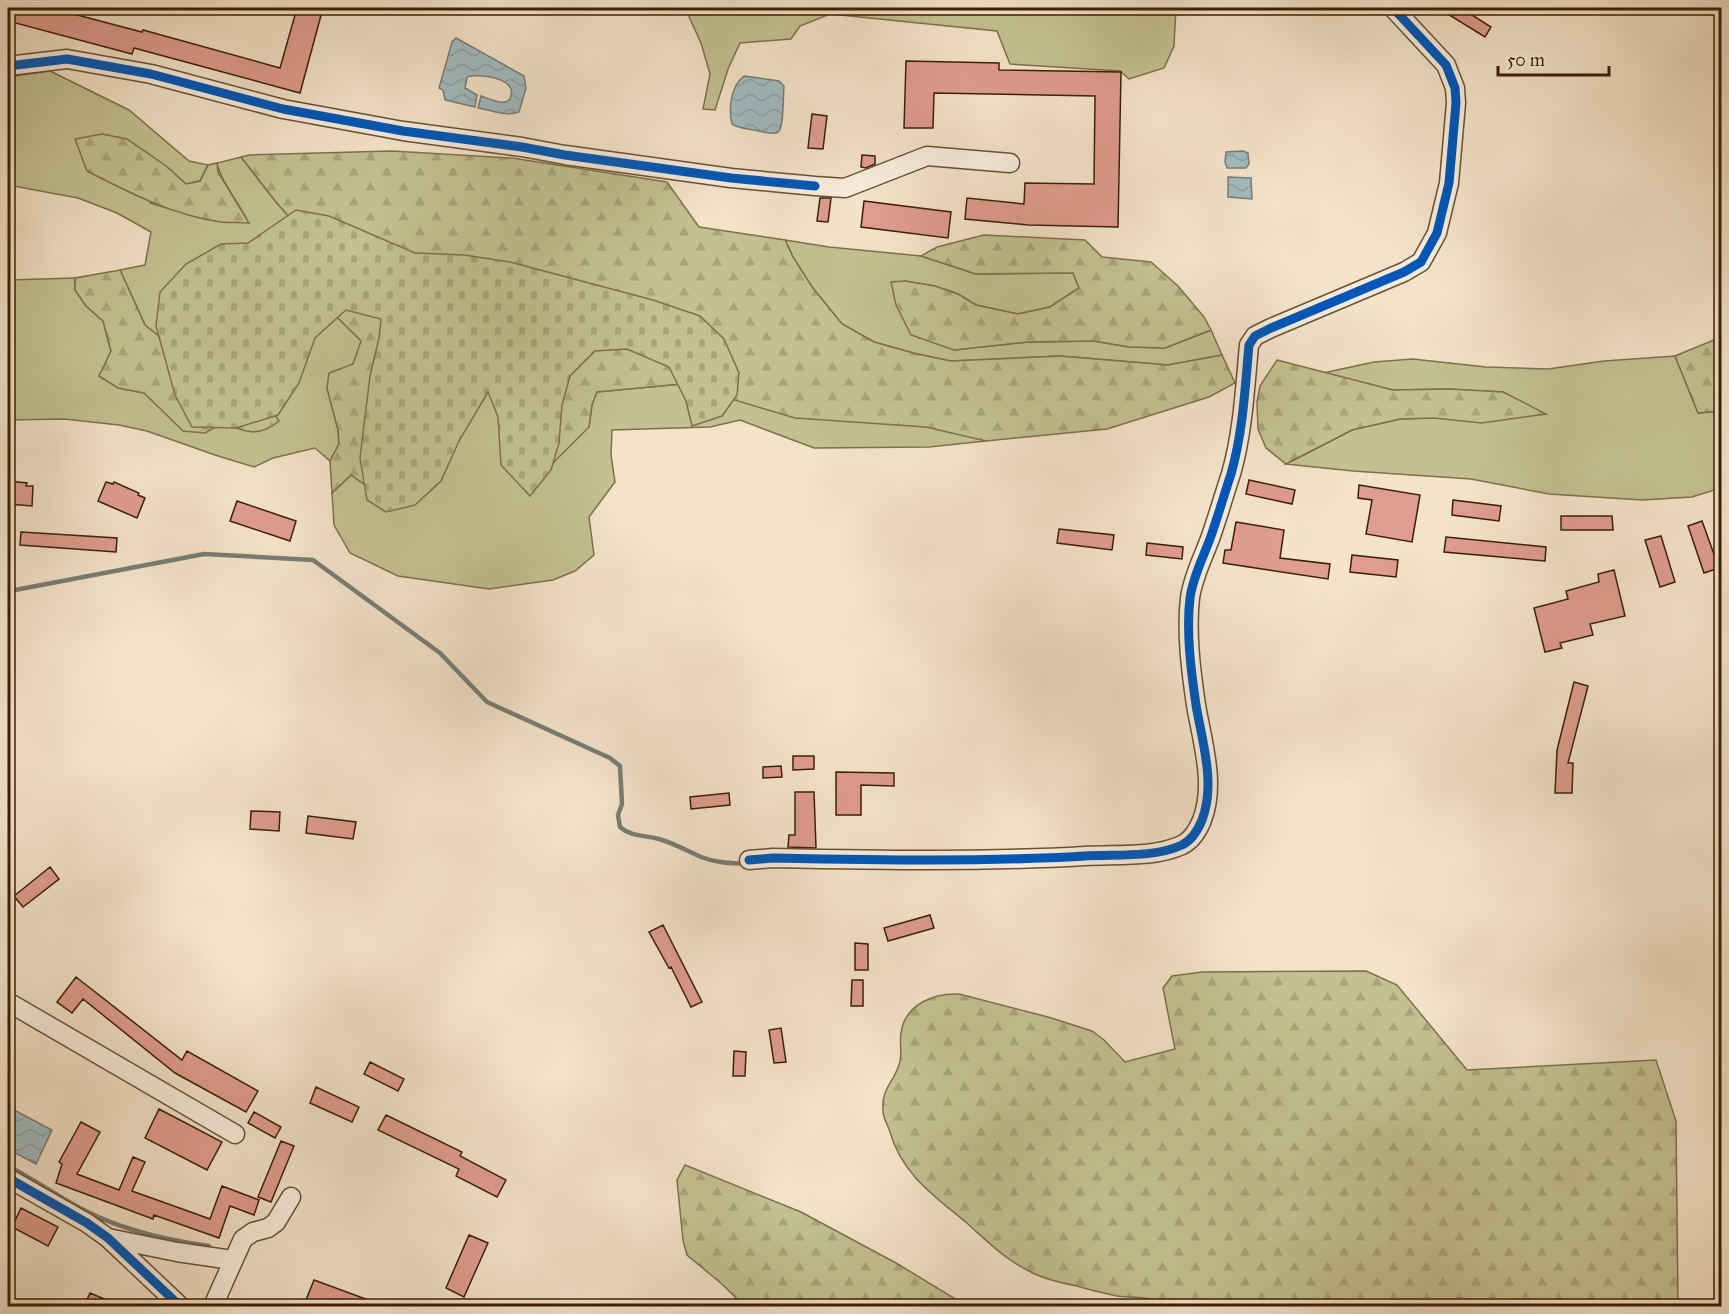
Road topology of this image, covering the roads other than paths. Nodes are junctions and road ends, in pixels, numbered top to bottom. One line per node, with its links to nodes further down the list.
1 (1393, 8): 4 (street)
2 (8, 66): 3 (street)
3 (1011, 162)
4 (749, 860)
5 (8, 1002): 6 (street)
6 (235, 1134)
7 (8, 1178): 9 (street)
8 (291, 1197): 10 (street)
9 (108, 1238): 10 (street); 11 (street)
10 (232, 1260): 12 (street)
11 (180, 1306)
12 (213, 1306)

